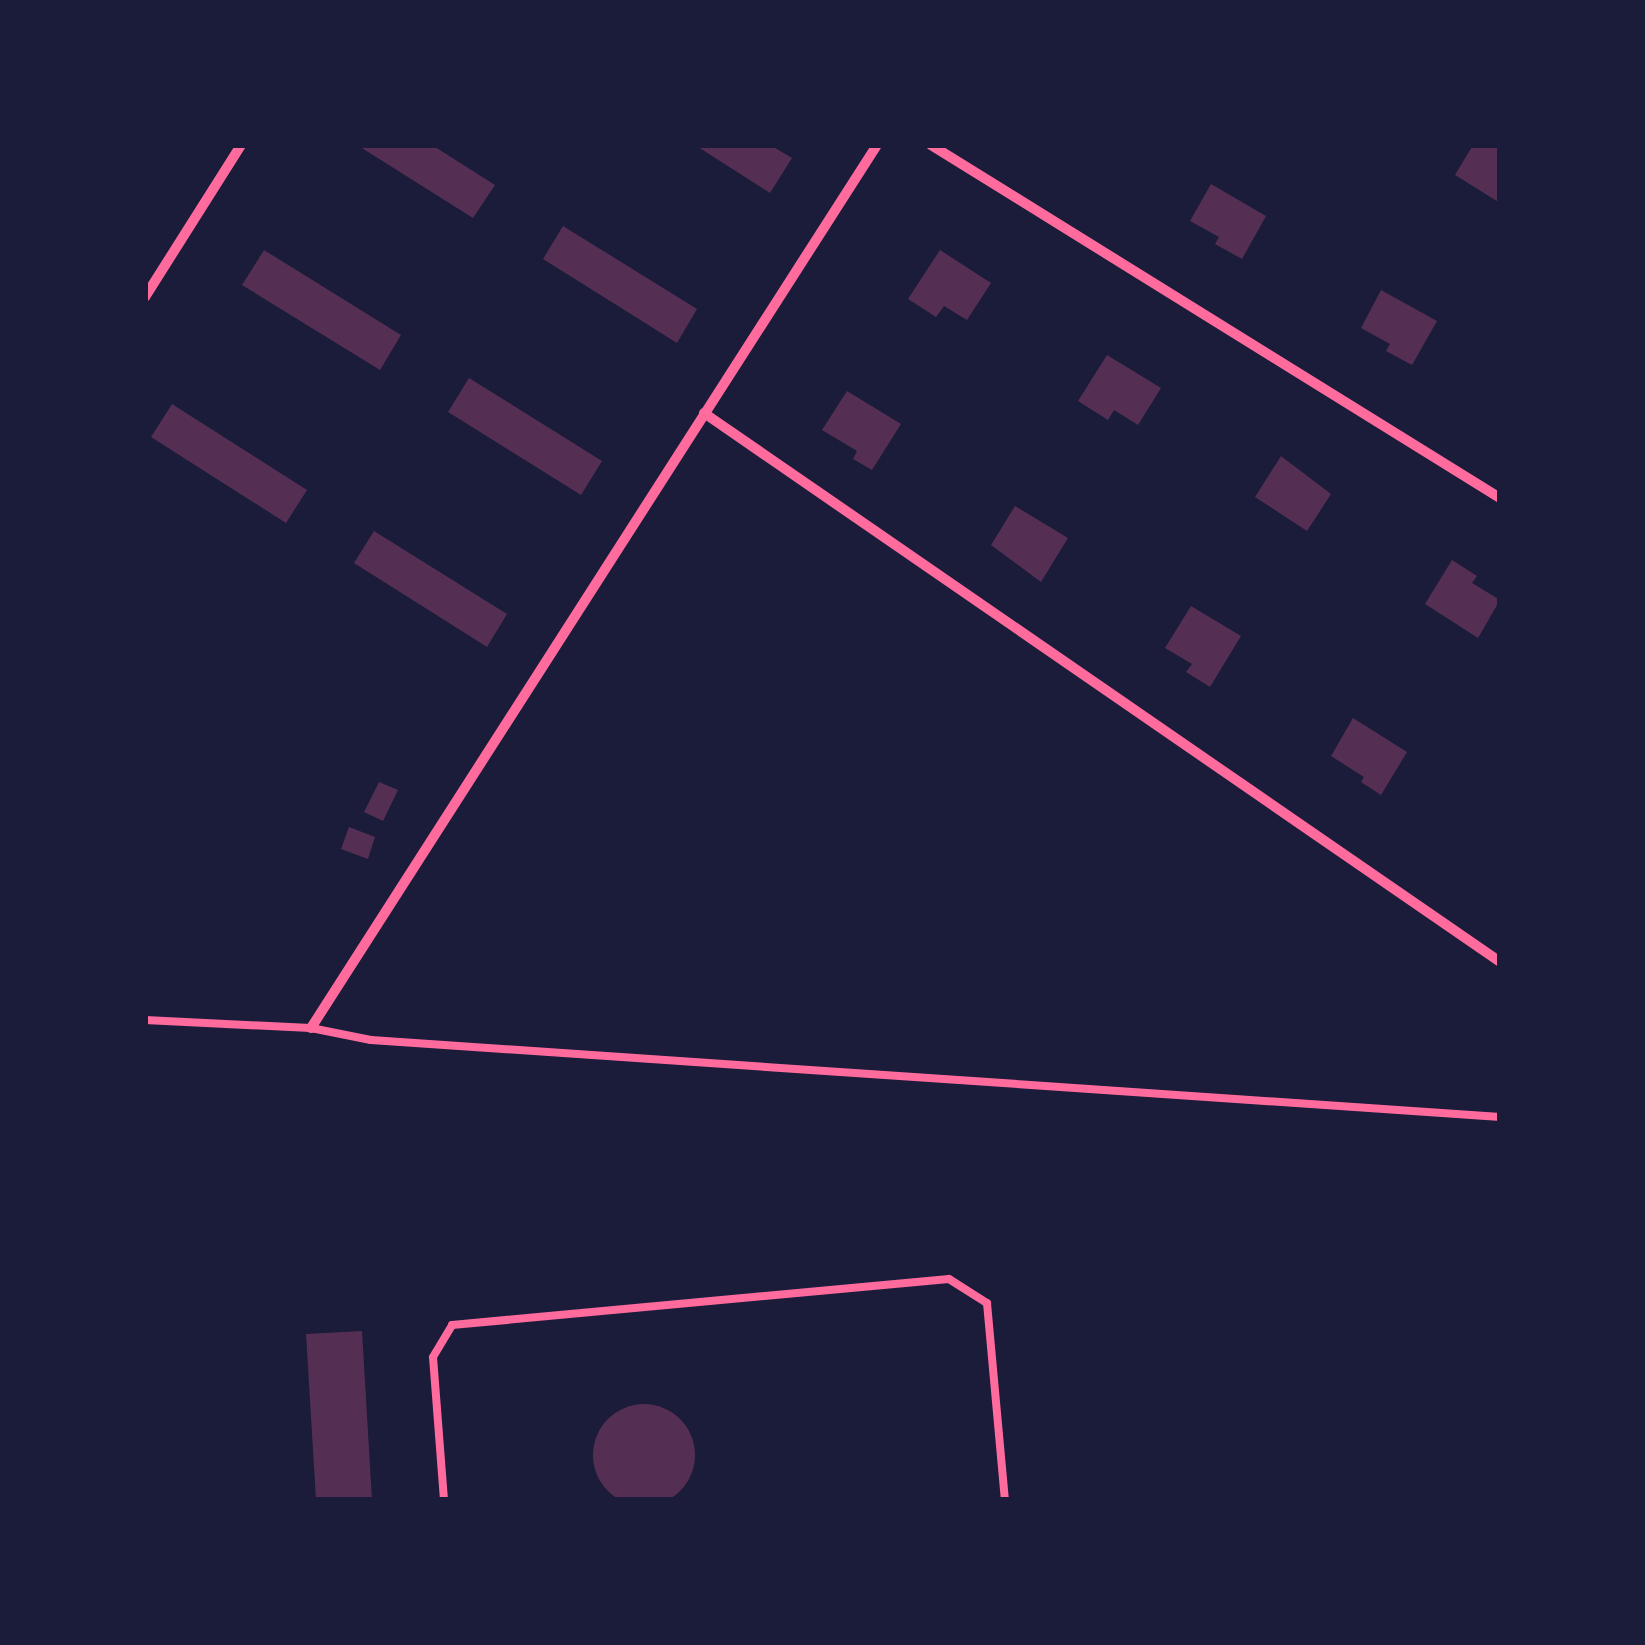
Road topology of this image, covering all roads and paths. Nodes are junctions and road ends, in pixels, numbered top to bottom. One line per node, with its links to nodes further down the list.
1 (241, 145): 4 (street)
2 (877, 145): 5 (street)
3 (931, 145): 6 (street)
4 (145, 297)
5 (704, 413): 7 (street); 9 (street)
6 (1500, 498)
7 (1500, 962)
8 (145, 1020): 9 (lane)
9 (311, 1028): 10 (lane)
10 (1500, 1118)
11 (444, 1500): 12 (lane)
12 (1005, 1500)

